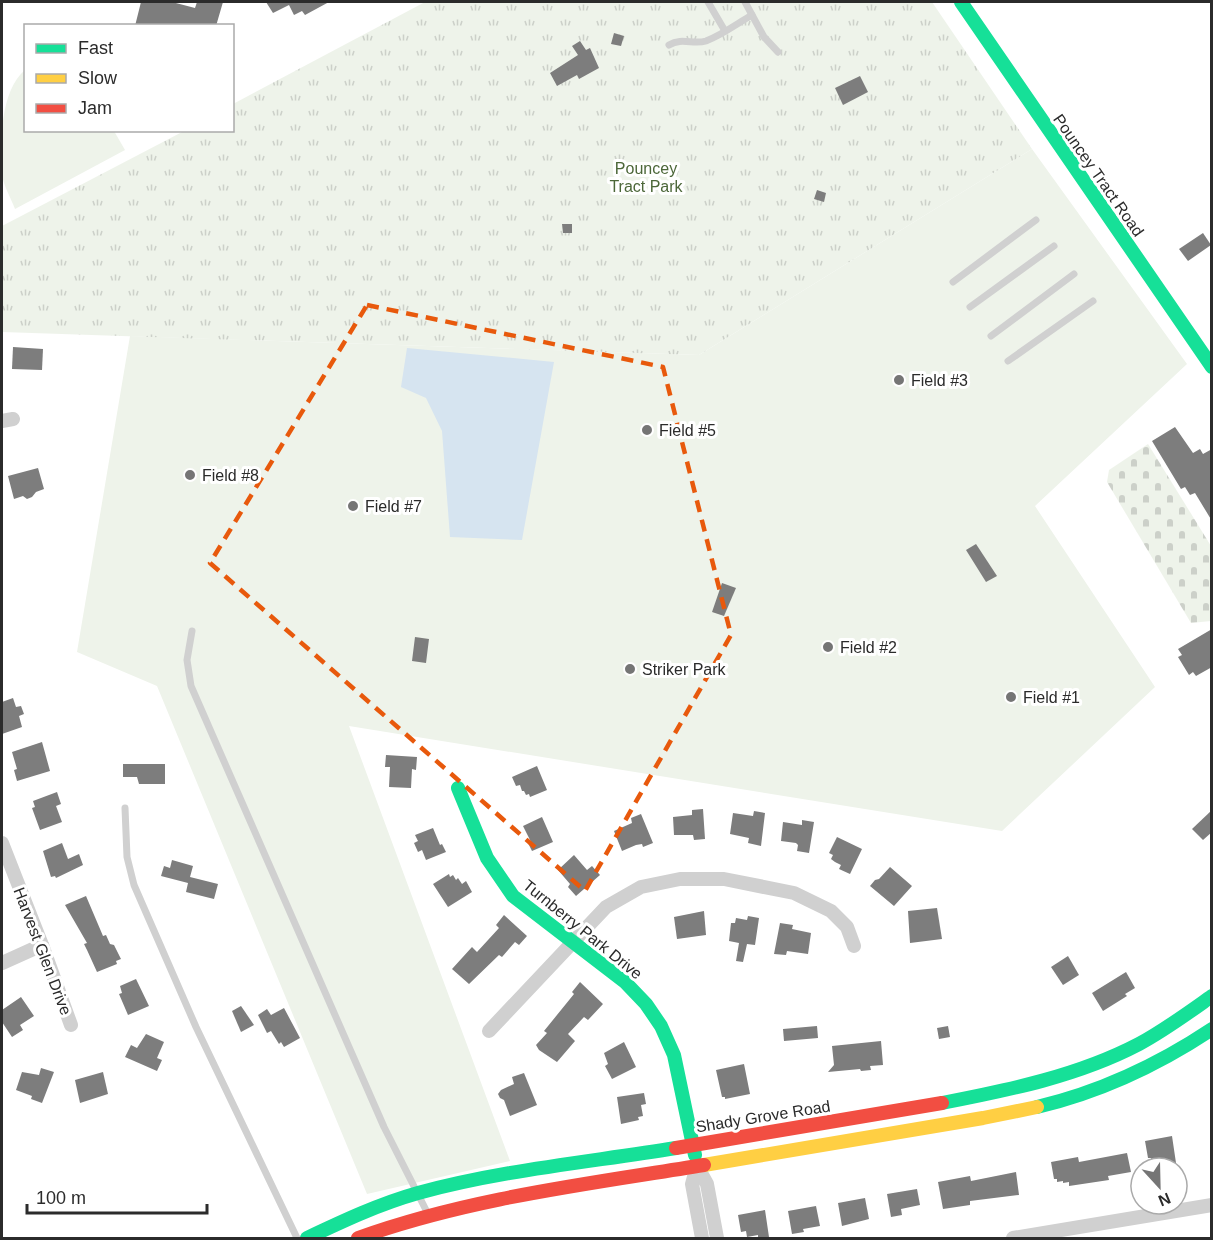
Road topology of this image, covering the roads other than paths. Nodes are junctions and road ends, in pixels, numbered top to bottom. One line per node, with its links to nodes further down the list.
1 (708, 2): 5 (lane)
2 (745, 2): 4 (lane)
3 (961, 2): 15 (main road, Pouncey Tract Road)
4 (752, 15): 5 (lane); 7 (lane)
5 (725, 31): 6 (lane)
6 (669, 45)
7 (778, 52)
8 (1036, 220): 11 (lane)
9 (1054, 246): 13 (lane)
10 (1074, 274): 14 (lane)
11 (953, 282)
12 (1093, 301): 16 (lane)
13 (970, 307)
14 (990, 336)
15 (1206, 352): 17 (main road, Pouncey Tract Road)
16 (1008, 361)
17 (1212, 367)
18 (192, 631): 34 (lane)
19 (458, 788): 22 (main road, Turnberry Park Drive)
20 (125, 808): 37 (lane)
21 (2, 843): 23 (street, Harvest Glen Drive)
22 (571, 942): 24 (street); 29 (street); 32 (main road, Turnberry Park Drive)
23 (42, 945): 25 (street); 27 (street, Harvest Glen Drive)
24 (854, 946)
25 (2, 963)
26 (1212, 996): 30 (main road, Shady Grove Road)
27 (71, 1025)
28 (1212, 1029): 31 (main road)
29 (489, 1031)
30 (1053, 1079): 31 (lane); 32 (main road, Shady Grove Road)
31 (1060, 1101): 33 (main road)
32 (693, 1145): 33 (main road, Turnberry Park Drive); 34 (main road, Shady Grove Road)
33 (697, 1166): 36 (main road); 40 (street, Turnberry Park Drive); 41 (street, Turnberry Park Drive)
34 (418, 1194): 36 (lane); 38 (main road, Shady Grove Road)
35 (1212, 1205): 42 (street)
36 (428, 1214): 39 (main road)
37 (297, 1239)
38 (307, 1239)
39 (358, 1239)
40 (702, 1239)
41 (717, 1239)
42 (1013, 1239)

